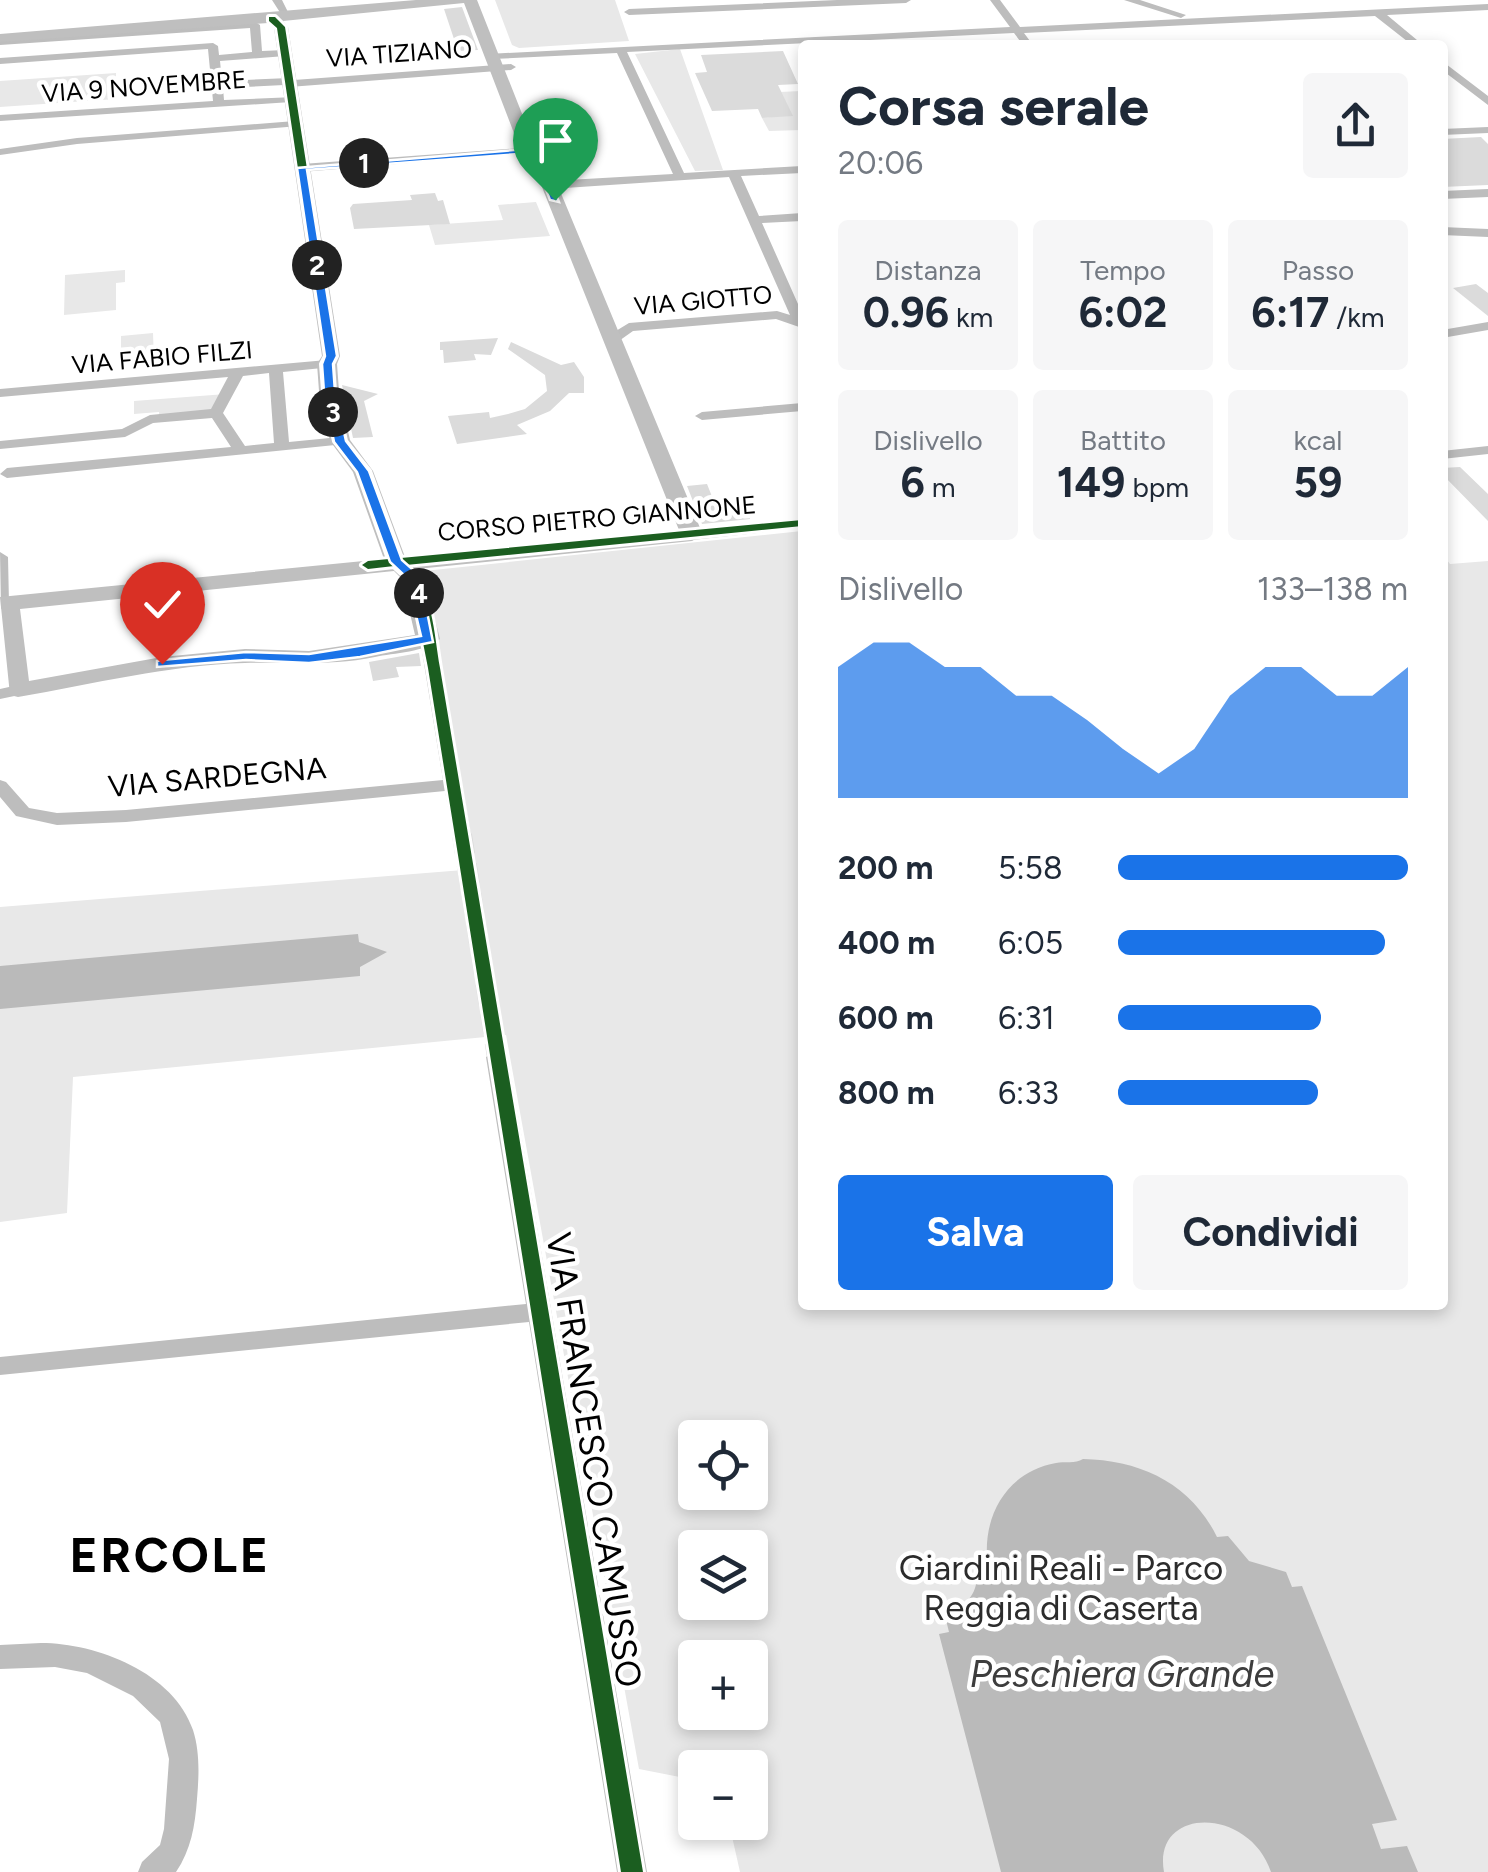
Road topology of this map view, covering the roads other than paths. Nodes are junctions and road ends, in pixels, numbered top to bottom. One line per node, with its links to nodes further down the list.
1 (425, 0): 10 (street)
2 (460, 0): 10 (street)
3 (470, 0): 30 (street)
4 (486, 0): 30 (street)
5 (906, 0): 9 (street)
6 (995, 0): 18 (street)
7 (1129, 0): 16 (street)
8 (1363, 0): 13 (street)
9 (799, 2): 11 (street); 15 (street)
10 (392, 6): 14 (street)
11 (626, 6): 25 (street)
12 (1488, 7): 13 (street, VIA TIZIANO)
13 (1378, 13): 16 (street, VIA TIZIANO); 23 (street)
14 (278, 14): 19 (street); 27 (street)
15 (806, 16)
16 (1198, 19): 18 (street, VIA TIZIANO)
17 (813, 27): 20 (street)
18 (1017, 29): 21 (street, VIA TIZIANO); 22 (street)
19 (0, 40): 28 (street)
20 (821, 40)
21 (852, 40)
22 (1025, 40)
23 (1412, 40)
24 (798, 43): 25 (street, VIA TIZIANO)
25 (642, 47): 26 (street, VIA TIZIANO)
26 (620, 48): 30 (street, VIA TIZIANO); 48 (street)
27 (285, 53): 28 (street); 36 (street)
28 (257, 55): 29 (street)
29 (214, 58): 31 (street); 35 (street)
30 (502, 61): 36 (street, VIA TIZIANO); 43 (street)
31 (0, 62)
32 (1448, 69): 33 (street)
33 (1460, 78): 34 (street); 37 (street)
34 (1448, 79)
35 (217, 86): 36 (street); 38 (street)
36 (290, 88): 38 (street, VIA 9 NOVEMBRE); 40 (street)
37 (1488, 102)
38 (219, 104): 39 (street, VIA 9 NOVEMBRE)
39 (0, 118)
40 (295, 124): 44 (street); 45 (street)
41 (1488, 130): 42 (street)
42 (1448, 132)
43 (533, 144): 45 (street); 49 (street)
44 (0, 152)
45 (301, 164): 63 (street)
46 (798, 168): 47 (street)
47 (736, 172): 48 (street); 53 (street)
48 (680, 176): 49 (street)
49 (550, 185): 59 (street)
50 (1488, 193): 51 (street)
51 (1448, 196)
52 (798, 217): 53 (street)
53 (760, 220): 56 (street)
54 (1448, 231): 55 (street)
55 (1488, 234)
56 (798, 314)
57 (798, 316): 59 (street, VIA GIOTTO)
58 (798, 316): 62 (street, VIA GIOTTO)
59 (602, 317): 62 (street)
60 (1488, 326): 61 (street)
61 (1448, 333)
62 (611, 340): 78 (street)
63 (327, 364): 64 (street, VIA FABIO FILZI); 70 (street)
64 (276, 369): 65 (street, VIA FABIO FILZI); 72 (street)
65 (238, 372): 66 (street, VIA FABIO FILZI); 68 (street)
66 (0, 393)
67 (798, 407): 69 (street)
68 (216, 414): 71 (street); 73 (street)
69 (702, 416)
70 (340, 442): 72 (street); 80 (street)
71 (0, 445)
72 (282, 448): 73 (street)
73 (241, 450): 76 (street)
74 (1488, 450): 75 (street)
75 (1448, 454)
76 (2, 473)
77 (798, 523): 78 (street, CORSO PIETRO GIANNONE)
78 (692, 535): 80 (street, CORSO PIETRO GIANNONE)
79 (0, 557): 81 (street)
80 (396, 562): 81 (street, CORSO PIETRO GIANNONE); 82 (street)
81 (0, 604): 83 (street)
82 (428, 639): 83 (street); 84 (street)
83 (9, 692)
84 (452, 785): 85 (street, VIA SARDEGNA); 86 (street)
85 (0, 786)
86 (462, 835)
87 (497, 1057): 88 (street, VIA FRANCESCO CAMUSSO)
88 (539, 1312): 89 (street); 92 (street, VIA FRANCESCO CAMUSSO)
89 (0, 1366)
90 (0, 1656): 91 (street)
91 (152, 1872)
92 (632, 1872)

